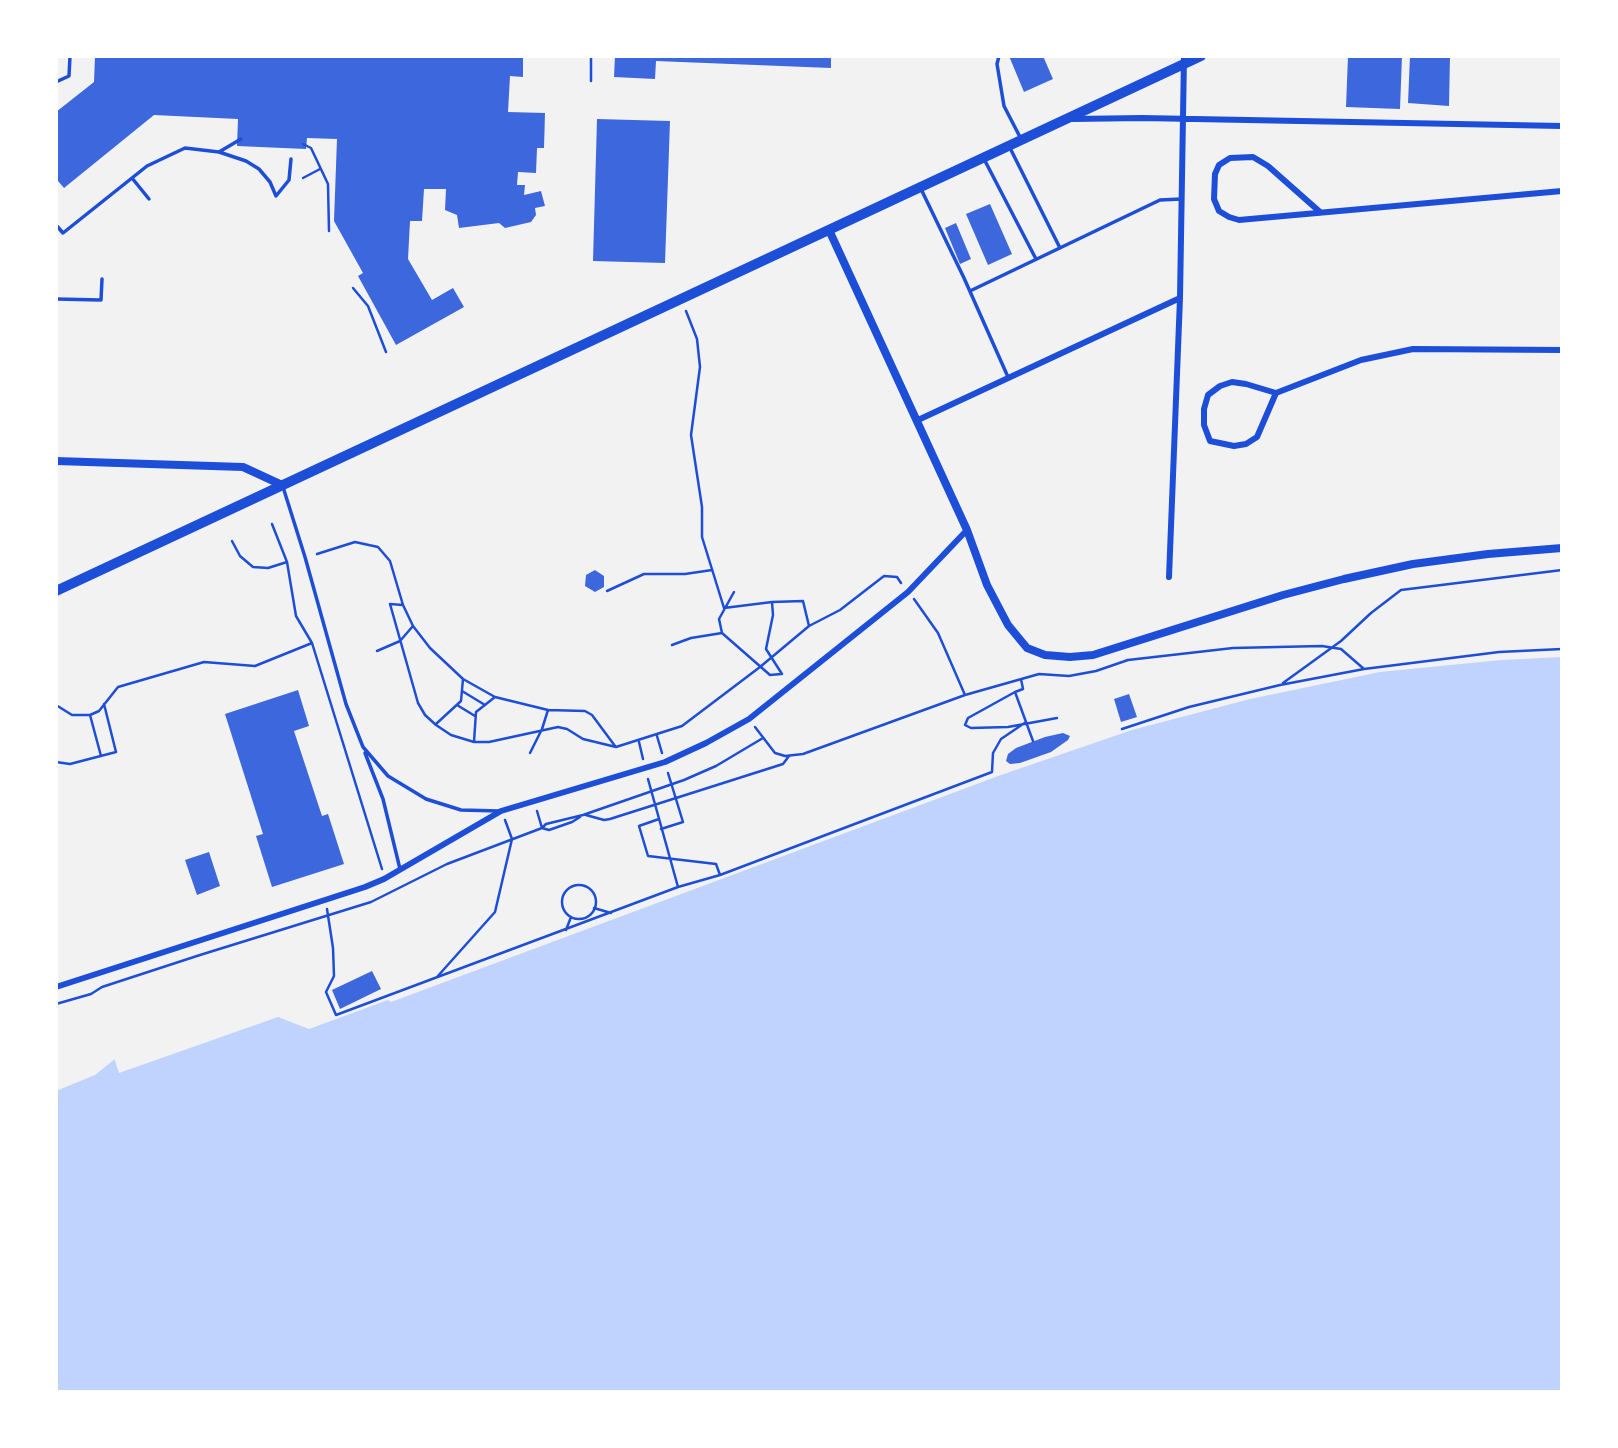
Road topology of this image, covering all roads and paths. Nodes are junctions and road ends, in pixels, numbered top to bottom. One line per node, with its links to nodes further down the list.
1 (70, 56): 7 (lane)
2 (591, 56): 6 (path)
3 (999, 56): 12 (lane)
4 (1201, 56): 5 (main road)
5 (1184, 60): 8 (main road); 9 (street)
6 (591, 81)
7 (56, 82)
8 (1068, 119): 9 (street); 12 (main road)
9 (1185, 120): 10 (street); 24 (street)
10 (1562, 126)
11 (241, 139): 15 (lane)
12 (1021, 141): 14 (main road)
13 (303, 144): 18 (path)
14 (1009, 146): 16 (main road); 29 (lane)
15 (219, 152): 17 (lane); 19 (lane)
16 (984, 158): 21 (main road); 30 (lane)
17 (290, 159)
18 (320, 169): 20 (path); 28 (path)
19 (132, 178): 23 (lane); 26 (lane)
20 (303, 178)
21 (920, 187): 27 (main road); 33 (lane)
22 (1562, 191): 25 (street)
23 (149, 199)
24 (1181, 199): 29 (lane); 35 (street)
25 (1320, 212): 25 (street)
26 (56, 225)
27 (829, 230): 34 (main road); 41 (street)
28 (329, 231)
29 (1060, 248): 30 (lane)
30 (1036, 260): 33 (lane)
31 (102, 279): 36 (lane)
32 (353, 288): 38 (path)
33 (970, 291): 39 (lane)
34 (682, 298): 43 (main road); 51 (path)
35 (1180, 298): 39 (street); 52 (street)
36 (56, 299)
37 (1562, 350): 40 (street)
38 (386, 352)
39 (1008, 377): 41 (street)
40 (1276, 394): 40 (street)
41 (918, 420): 45 (street)
42 (56, 461): 43 (street)
43 (282, 485): 53 (main road); 96 (lane)
44 (272, 524): 49 (path)
45 (967, 530): 47 (street); 56 (street)
46 (232, 541): 49 (path)
47 (1562, 548)
48 (317, 554): 58 (path)
49 (287, 562): 64 (path)
50 (1562, 569): 66 (path)
51 (712, 570): 54 (path); 59 (path)
52 (1169, 577)
53 (56, 591)
54 (607, 591)
55 (734, 592): 59 (path)
56 (908, 592): 60 (path); 75 (street); 79 (path)
57 (772, 602): 59 (path); 60 (path); 69 (path)
58 (403, 605): 61 (path); 63 (path)
59 (724, 608): 62 (path)
60 (808, 625): 69 (path)
61 (414, 626): 63 (path); 73 (path)
62 (722, 632): 65 (path); 70 (path)
63 (400, 641): 68 (path); 90 (path)
64 (312, 643): 81 (path); 117 (path)
65 (672, 645)
66 (1331, 647): 71 (path); 74 (path); 76 (path)
67 (1562, 649): 71 (path)
68 (377, 651)
69 (769, 657): 70 (path); 72 (path)
70 (760, 667): 72 (path); 93 (path)
71 (1364, 668): 76 (path)
72 (782, 674): 75 (path)
73 (463, 679): 77 (path); 80 (path)
74 (1021, 679): 78 (path); 79 (path)
75 (797, 682): 102 (street)
76 (1280, 685): 92 (path)
77 (462, 691): 83 (path); 84 (path)
78 (1015, 692): 89 (path); 89 (path)
79 (965, 695): 100 (path)
80 (495, 697): 84 (path); 85 (path)
81 (104, 704): 86 (path); 99 (path)
82 (56, 705): 86 (path)
83 (457, 705): 87 (path); 90 (path)
84 (485, 705): 87 (path)
85 (548, 710): 91 (path); 97 (path)
86 (90, 715): 99 (path)
87 (476, 716): 95 (path)
88 (1057, 718): 89 (path)
89 (1026, 722): 94 (path); 116 (path)
90 (436, 725): 95 (path)
91 (542, 729): 95 (path); 97 (path); 98 (path)
92 (1122, 730)
93 (639, 741): 97 (path); 102 (path)
94 (1032, 741)
95 (474, 742)
96 (363, 747): 108 (lane); 115 (lane)
97 (616, 747)
98 (530, 753)
99 (101, 756): 101 (path)
100 (789, 756): 103 (path); 105 (path)
101 (56, 762)
102 (645, 768): 104 (path); 106 (street)
103 (671, 785): 104 (path); 105 (path)
104 (651, 791): 107 (path); 109 (path)
105 (675, 799): 107 (path); 112 (path)
106 (534, 801): 108 (street); 111 (path)
107 (655, 805): 109 (path); 110 (path)
108 (501, 811): 113 (path); 115 (street)
109 (583, 815): 111 (path)
110 (659, 819): 112 (path); 114 (path)
111 (542, 828): 113 (path)
112 (662, 829): 114 (path)
113 (512, 839): 119 (path); 126 (path)
114 (670, 859): 116 (path); 118 (path)
115 (400, 870): 117 (street)
116 (720, 875): 118 (path)
117 (384, 879): 119 (path); 120 (street)
118 (678, 887): 122 (path)
119 (386, 895): 123 (path)
120 (325, 900): 123 (path); 127 (street)
121 (594, 908): 122 (path); 124 (path); 124 (path)
122 (611, 914): 125 (path)
123 (328, 915): 126 (path); 128 (path)
124 (571, 917): 125 (path)
125 (565, 932): 126 (path)
126 (435, 979)
127 (56, 986)
128 (56, 1004)

